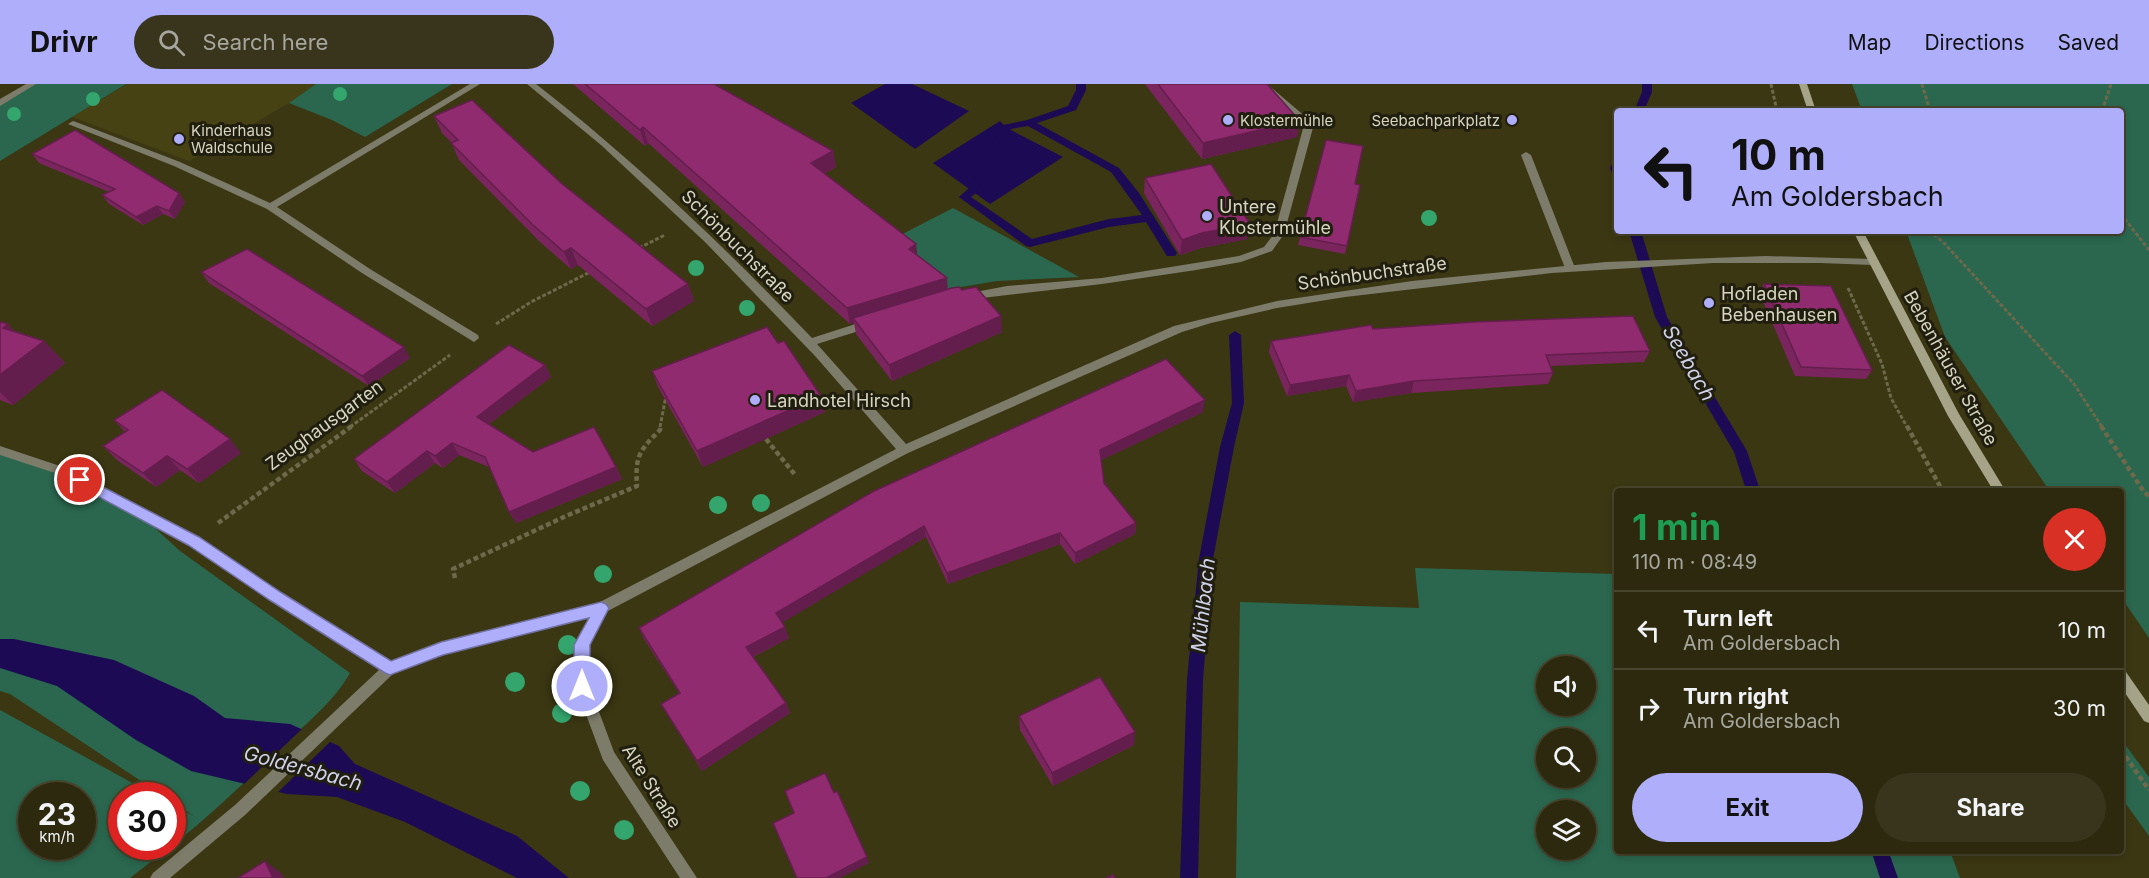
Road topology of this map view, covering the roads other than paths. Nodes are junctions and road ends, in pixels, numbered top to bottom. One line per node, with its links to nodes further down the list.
1 (32, 84): 6 (street)
2 (476, 84): 10 (street)
3 (531, 84): 17 (street, Schönbuchstraße)
4 (1262, 84): 14 (street)
5 (1803, 84): 7 (main road)
6 (0, 103)
7 (1811, 108)
8 (73, 124): 10 (street)
9 (1526, 155): 13 (street)
10 (270, 207): 16 (street)
11 (1859, 234): 12 (main road, Bebenhäuser Straße)
12 (1873, 262): 13 (street, Schönbuchstraße); 20 (main road, Bebenhäuser Straße)
13 (1570, 268): 19 (street, Schönbuchstraße)
14 (952, 299)
15 (884, 318): 17 (street)
16 (474, 338)
17 (809, 342): 19 (street, Schönbuchstraße)
18 (0, 450): 22 (street)
19 (904, 450): 21 (street, Schönbuchstraße)
20 (1998, 488)
21 (601, 608): 22 (street, Schönbuchstraße); 26 (street, Alte Straße)
22 (390, 668): 25 (street)
23 (2124, 680): 24 (main road)
24 (2149, 717)
25 (158, 878)
26 (689, 878)

